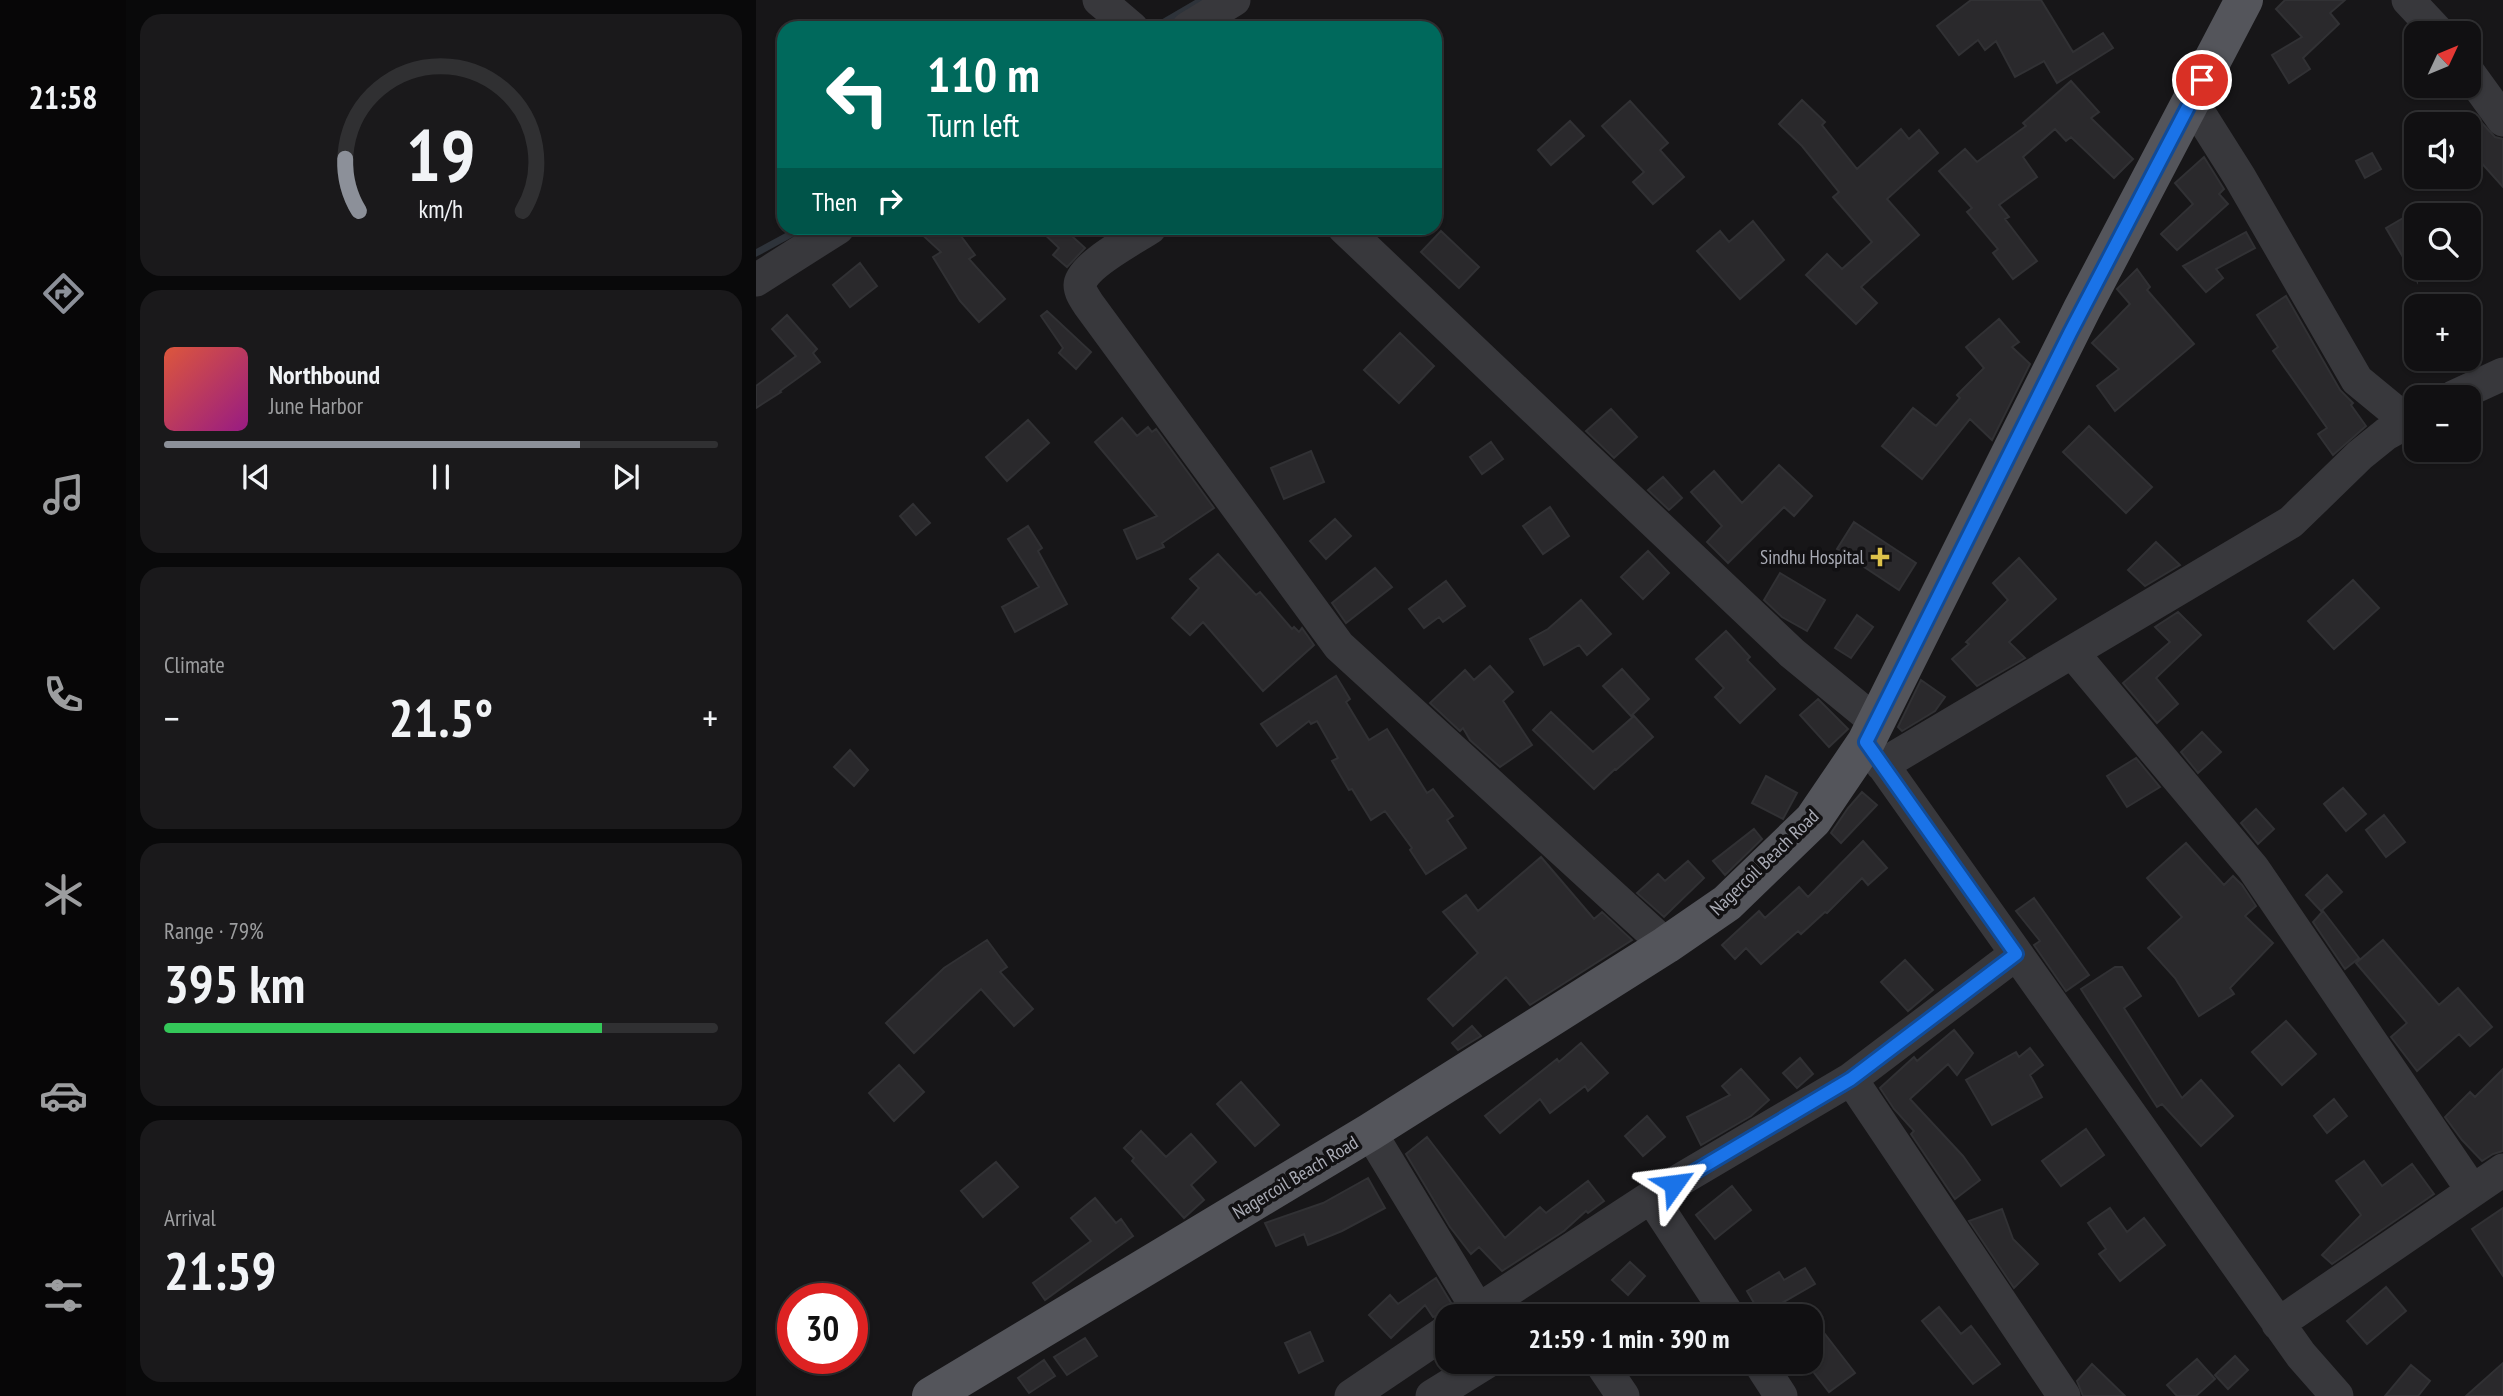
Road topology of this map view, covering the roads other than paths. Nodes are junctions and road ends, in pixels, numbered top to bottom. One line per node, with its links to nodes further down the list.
1 (1099, 0): 5 (street)
2 (1234, 0): 6 (street)
3 (2244, 0): 9 (main road, Nagercoil Beach Road)
4 (2408, 0): 7 (street)
5 (1122, 21)
6 (1200, 21)
7 (2428, 21)
8 (2482, 91): 10 (street)
9 (2191, 100): 17 (street); 20 (main road, Nagercoil Beach Road)
10 (2503, 120)
11 (827, 235): 14 (street)
12 (1140, 235): 21 (street)
13 (1351, 235): 20 (street)
14 (756, 280)
15 (2503, 374): 16 (street)
16 (2479, 385)
17 (2404, 413)
18 (2404, 424): 19 (street)
19 (2072, 652): 20 (street); 26 (street)
20 (1875, 743): 21 (main road, Nagercoil Beach Road); 22 (street)
21 (1666, 945): 24 (main road, Nagercoil Beach Road)
22 (2016, 954): 23 (street); 31 (street)
23 (1851, 1079): 27 (street); 41 (street)
24 (1370, 1132): 28 (street); 36 (main road, Nagercoil Beach Road)
25 (2503, 1170): 26 (street)
26 (2472, 1189): 31 (street)
27 (1651, 1197): 29 (street); 30 (street)
28 (1488, 1304)
29 (1498, 1304)
30 (1721, 1304)
31 (2278, 1324): 42 (street)
32 (1435, 1339): 37 (street)
33 (1468, 1374): 38 (street)
34 (1608, 1374): 39 (street)
35 (1767, 1374): 40 (street)
36 (931, 1396)
37 (1351, 1396)
38 (1432, 1396)
39 (1623, 1396)
40 (1781, 1396)
41 (2064, 1396)
42 (2337, 1396)

